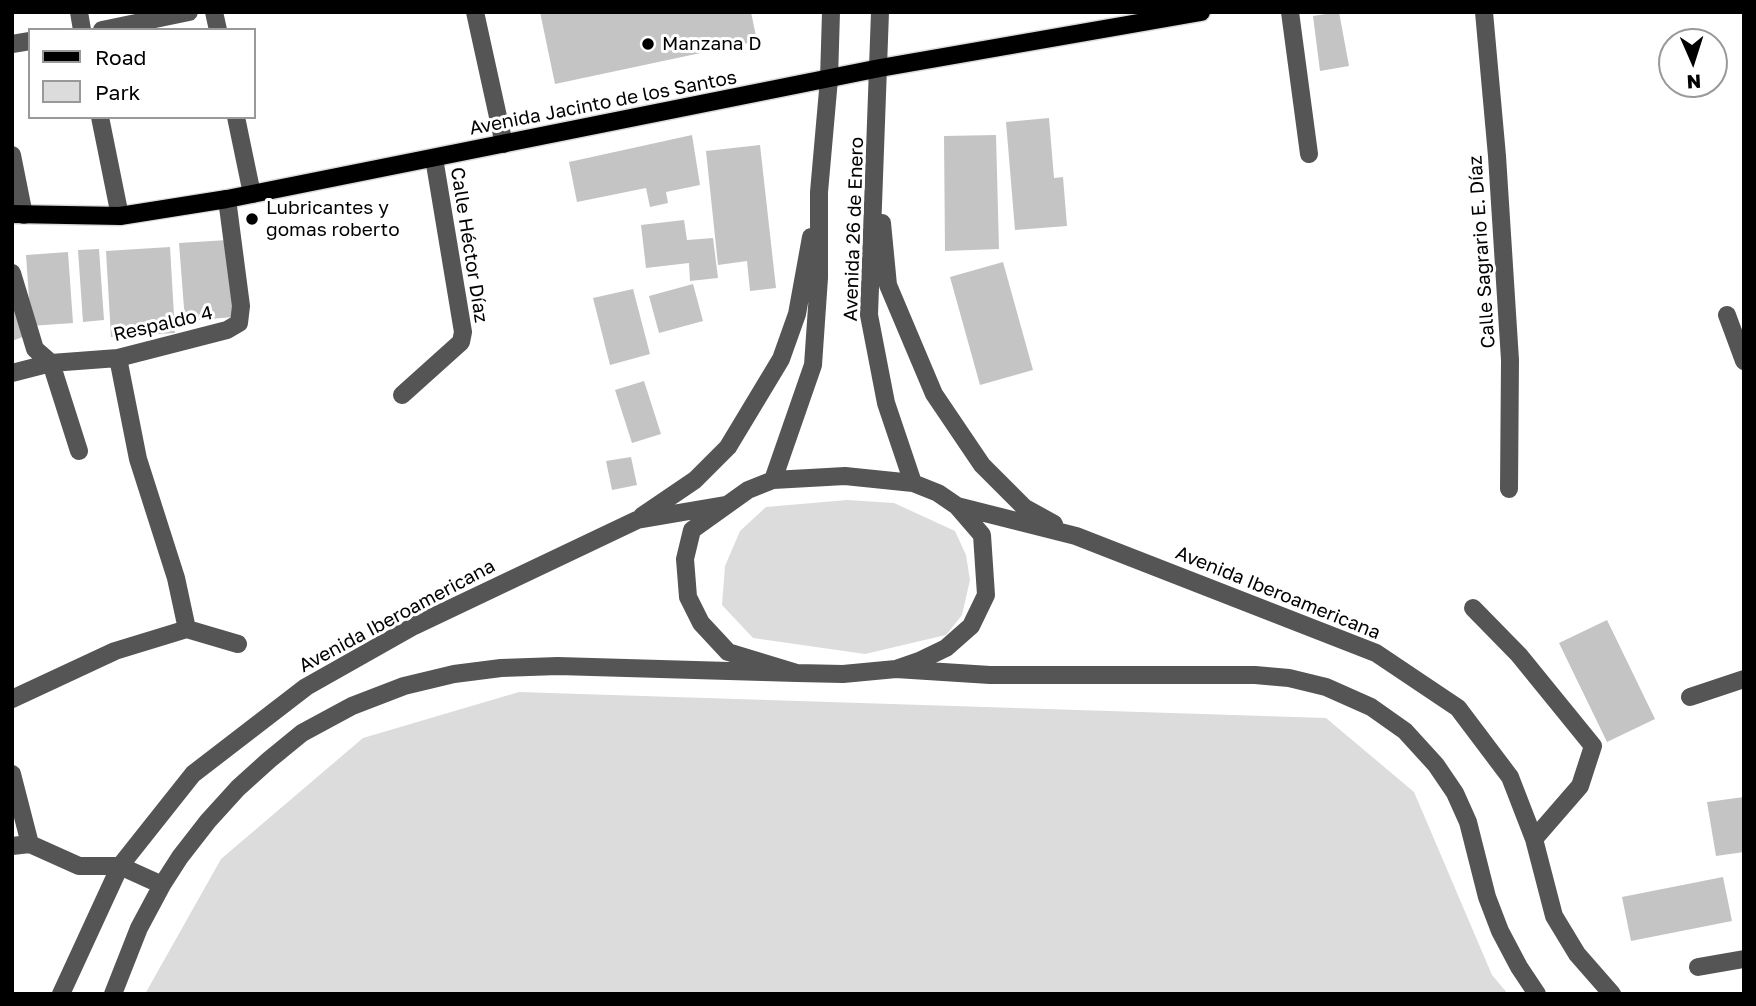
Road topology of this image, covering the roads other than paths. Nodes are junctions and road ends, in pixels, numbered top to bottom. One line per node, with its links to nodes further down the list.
1 (189, 12): 8 (street)
2 (475, 12): 13 (street)
3 (831, 12): 10 (street, Avenida 26 de Enero)
4 (880, 12): 9 (street, Avenida 26 de Enero)
5 (1201, 12): 9 (main road, Avenida Jacinto de los Santos)
6 (1290, 12): 14 (street)
7 (1485, 12): 33 (street, Calle Sagrario E. Díaz)
8 (112, 28)
9 (880, 68): 10 (main road, Avenida Jacinto de los Santos); 17 (street, Avenida 26 de Enero)
10 (829, 79): 13 (main road, Avenida Jacinto de los Santos); 18 (street, Avenida 26 de Enero)
11 (100, 119): 22 (street)
12 (236, 119): 19 (street)
13 (504, 144): 16 (main road, Avenida Jacinto de los Santos)
14 (1309, 154)
15 (12, 155): 21 (street)
16 (434, 158): 19 (main road, Avenida Jacinto de los Santos); 29 (street, Calle Héctor Díaz)
17 (876, 164): 32 (street, Avenida 26 de Enero); 37 (street)
18 (819, 192): 31 (street, Avenida 26 de Enero); 36 (street)
19 (252, 194): 20 (main road, Avenida Jacinto de los Santos)
20 (227, 199): 22 (main road, Avenida Jacinto de los Santos); 25 (street, Respaldo 4)
21 (15, 216): 22 (main road, Avenida Jacinto de los Santos)
22 (120, 216)
23 (12, 273): 27 (street)
24 (1727, 315): 26 (street)
25 (118, 358): 27 (street, Respaldo 4); 39 (street)
26 (1744, 361)
27 (51, 363): 28 (street, Respaldo 4); 30 (street)
28 (12, 373)
29 (402, 395)
30 (79, 451)
31 (773, 480): 32 (street); 34 (street)
32 (913, 484): 35 (street)
33 (1509, 489)
34 (725, 505): 36 (street, Avenida Iberoamericana); 42 (street)
35 (957, 506): 37 (street, Avenida Iberoamericana); 41 (street)
36 (637, 520): 49 (street, Avenida Iberoamericana)
37 (1076, 536): 47 (street, Avenida Iberoamericana)
38 (1473, 608): 47 (street)
39 (187, 629): 40 (street); 45 (street)
40 (238, 644)
41 (896, 669): 42 (street); 55 (street)
42 (797, 673): 50 (street)
43 (1744, 679): 44 (street)
44 (1690, 697)
45 (12, 699)
46 (12, 774): 48 (street)
47 (1534, 839): 56 (street, Avenida Iberoamericana)
48 (21, 845): 49 (street)
49 (120, 866): 50 (street); 53 (street, Avenida Iberoamericana)
50 (162, 885): 54 (street)
51 (1744, 959): 52 (street)
52 (1698, 967)
53 (61, 994)
54 (113, 994)
55 (1537, 994)
56 (1612, 994)

